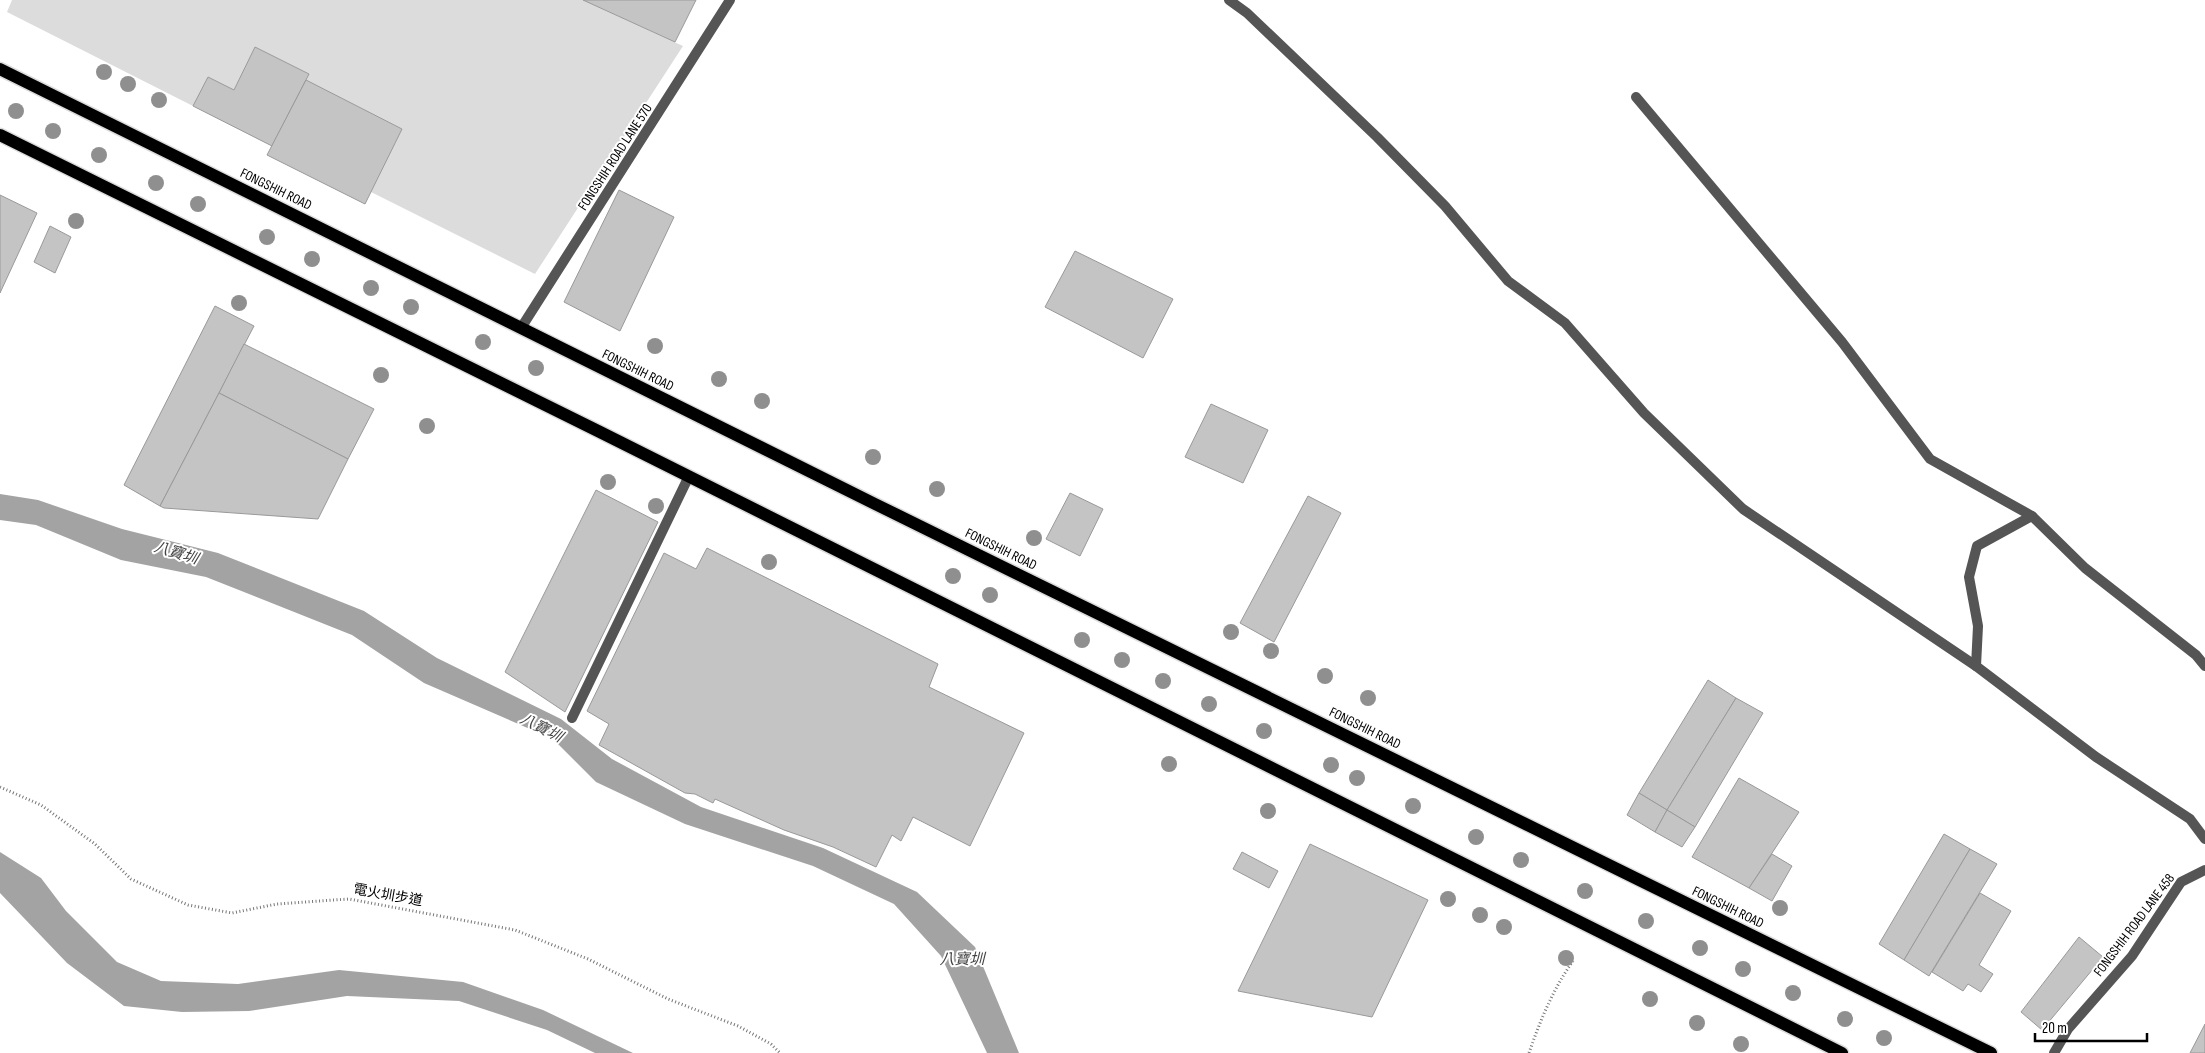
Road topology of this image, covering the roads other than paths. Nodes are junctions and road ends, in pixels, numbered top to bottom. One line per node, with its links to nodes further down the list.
1 (730, 0): 6 (street, FONGSHIH ROAD LANE 570)
2 (1229, 0): 9 (street)
3 (0, 69): 6 (main road, FONGSHIH ROAD)
4 (1636, 97): 8 (street)
5 (0, 135): 7 (main road)
6 (522, 328): 15 (main road, FONGSHIH ROAD)
7 (689, 476): 11 (street); 14 (main road)
8 (2032, 516): 9 (street); 10 (street)
9 (1976, 666): 12 (street)
10 (2205, 666)
11 (572, 718)
12 (2205, 839)
13 (2204, 867): 16 (street, FONGSHIH ROAD LANE 458)
14 (1842, 1053)
15 (1991, 1053)
16 (2054, 1053)

